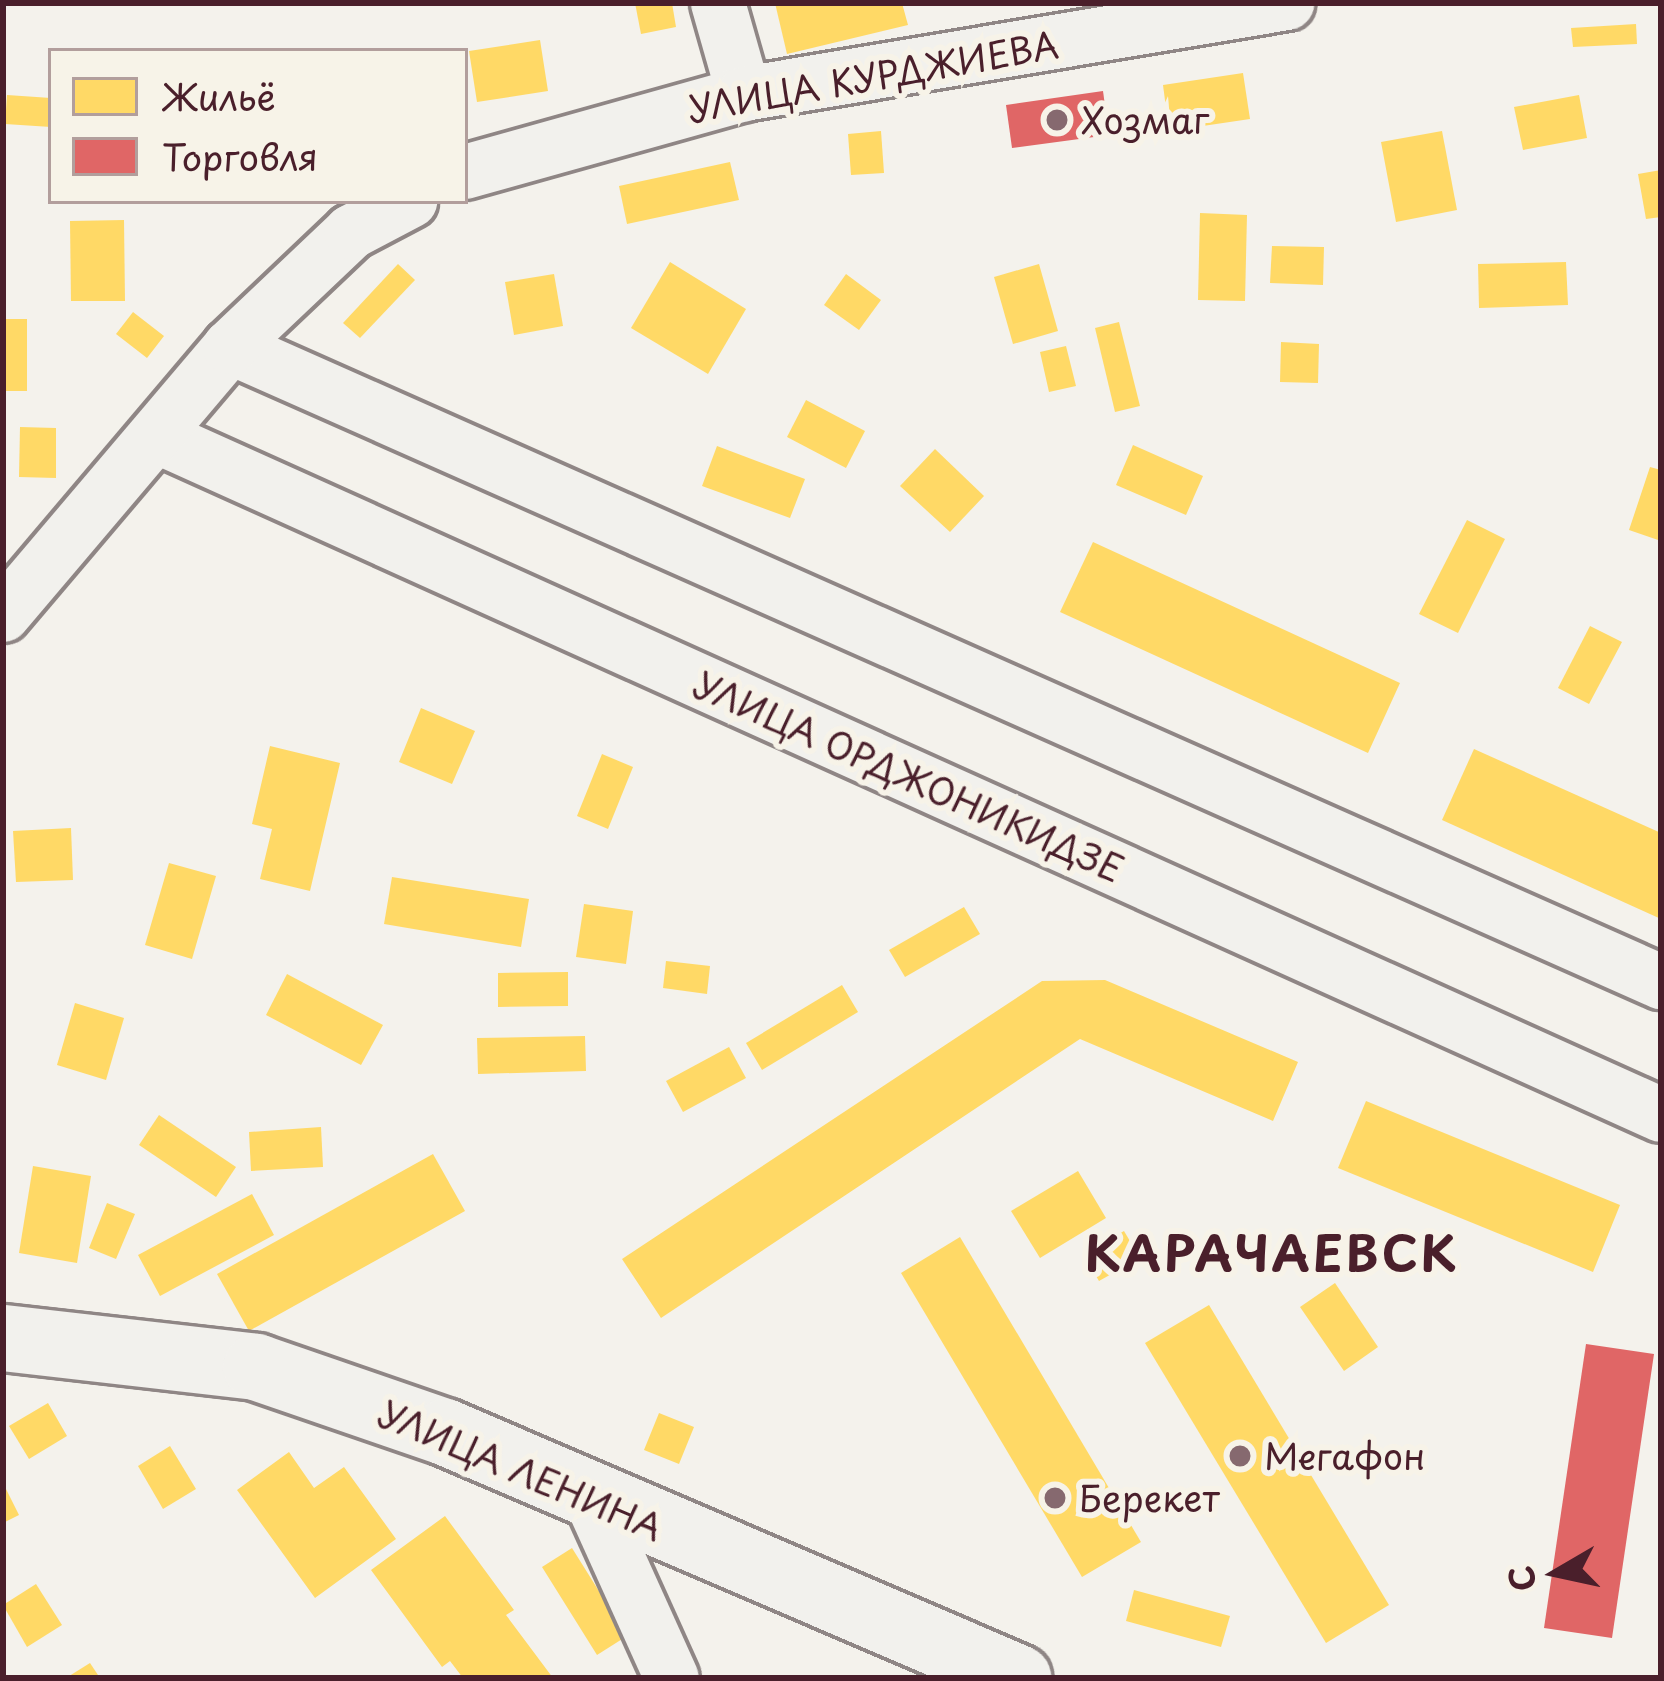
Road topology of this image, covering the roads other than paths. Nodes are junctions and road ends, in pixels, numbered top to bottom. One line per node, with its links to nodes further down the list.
1 (718, 3): 3 (street)
2 (1287, 3): 3 (street, УЛИЦА КУРДЖИЕВА)
3 (744, 94): 4 (street, УЛИЦА КУРДЖИЕВА)
4 (468, 171)
5 (405, 204): 6 (street)
6 (230, 347): 7 (street); 9 (street)
7 (156, 436): 8 (street); 10 (street, УЛИЦА ОРДЖОНИКИДЗЕ)
8 (3, 615)
9 (1661, 982)
10 (1661, 1115)
11 (3, 1337): 12 (main road, УЛИЦА ЛЕНИНА)
12 (590, 1499): 13 (street); 14 (main road, УЛИЦА ЛЕНИНА)
13 (672, 1678)
14 (1018, 1678)

